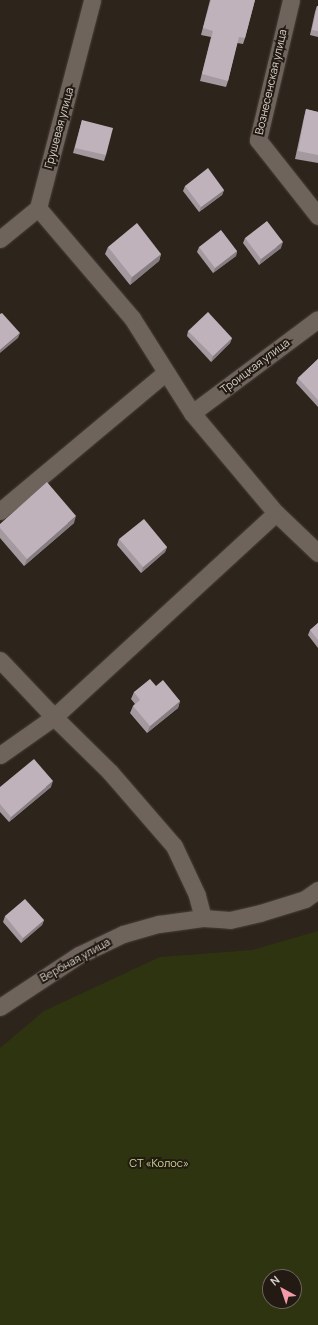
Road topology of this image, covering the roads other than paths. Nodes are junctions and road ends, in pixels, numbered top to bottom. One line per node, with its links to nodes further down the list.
1 (92, 0): 3 (street, Грушевая улица)
2 (291, 0): 4 (street, Вознесенская улица)
3 (38, 208): 5 (street); 7 (street)
4 (318, 216)
5 (0, 238)
6 (318, 319): 8 (street, Троицкая улица)
7 (165, 373): 8 (street); 9 (street)
8 (192, 413): 10 (street)
9 (0, 511)
10 (276, 512): 11 (street); 13 (street)
11 (318, 553)
12 (0, 660): 13 (street)
13 (54, 717): 14 (street); 16 (street)
14 (0, 755)
15 (318, 890): 16 (street, Вербная улица)
16 (203, 918): 17 (street, Вербная улица)
17 (0, 1007)

